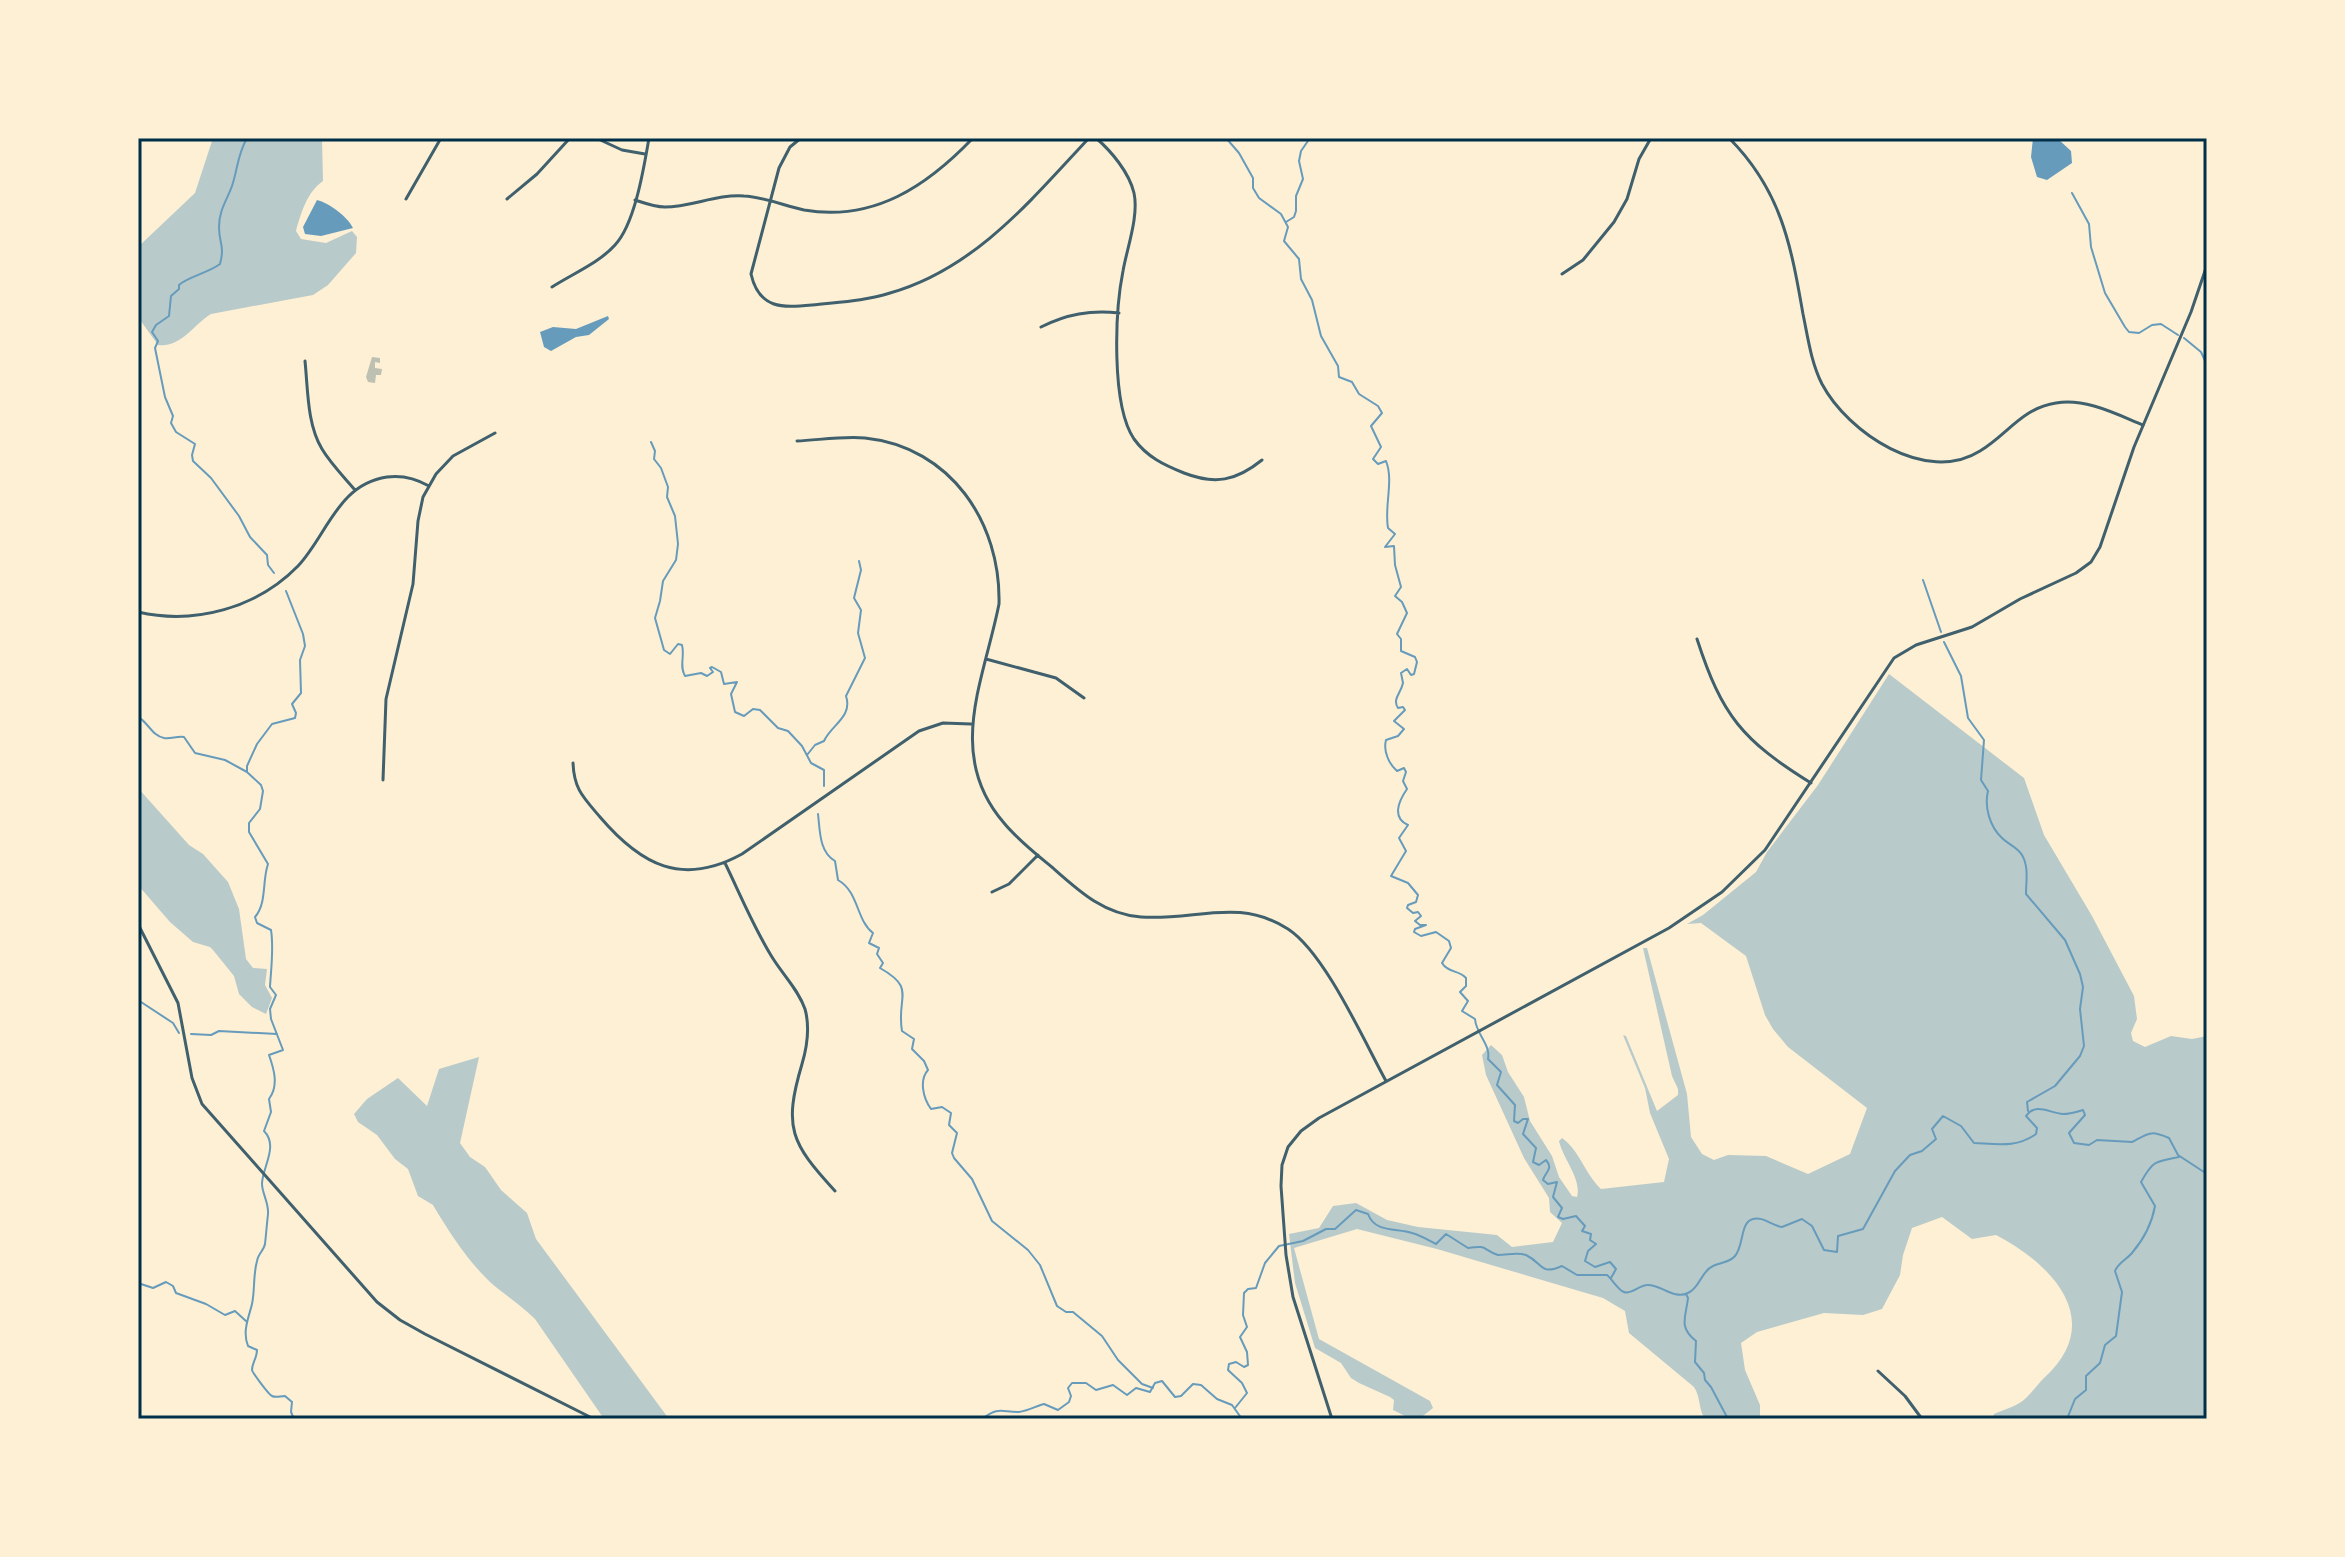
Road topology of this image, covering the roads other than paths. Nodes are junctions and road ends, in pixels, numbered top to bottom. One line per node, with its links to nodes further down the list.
1 (441, 138): 12 (street)
2 (570, 138): 13 (street)
3 (596, 138): 11 (street)
4 (649, 138): 11 (street)
5 (801, 138): 15 (street)
6 (973, 138): 15 (street)
7 (1089, 138): 15 (street)
8 (1096, 138): 19 (street)
9 (1651, 138): 17 (street)
10 (1729, 138): 22 (street)
11 (646, 155): 14 (street)
12 (406, 199)
13 (507, 199)
14 (635, 200): 15 (street); 18 (street)
15 (770, 202)
16 (2207, 265): 22 (street)
17 (1562, 274)
18 (552, 287)
19 (1119, 313): 20 (street); 25 (street)
20 (1041, 327)
21 (305, 361): 27 (street)
22 (2143, 425): 35 (street)
23 (495, 433): 26 (street)
24 (797, 441): 30 (street)
25 (1262, 460)
26 (429, 486): 27 (street); 34 (street)
27 (355, 490): 28 (street)
28 (138, 612)
29 (1697, 639): 35 (street)
30 (986, 659): 31 (street); 32 (street)
31 (1084, 698)
32 (971, 724): 36 (street); 37 (street)
33 (573, 763): 37 (street)
34 (383, 780)
35 (1811, 783): 40 (street)
36 (1038, 855): 38 (street); 40 (street)
37 (725, 863): 41 (street)
38 (992, 892)
39 (138, 924): 43 (street)
40 (1386, 1081): 44 (street)
41 (835, 1191)
42 (1878, 1371): 45 (street)
43 (594, 1419)
44 (1332, 1419)
45 (1922, 1419)

